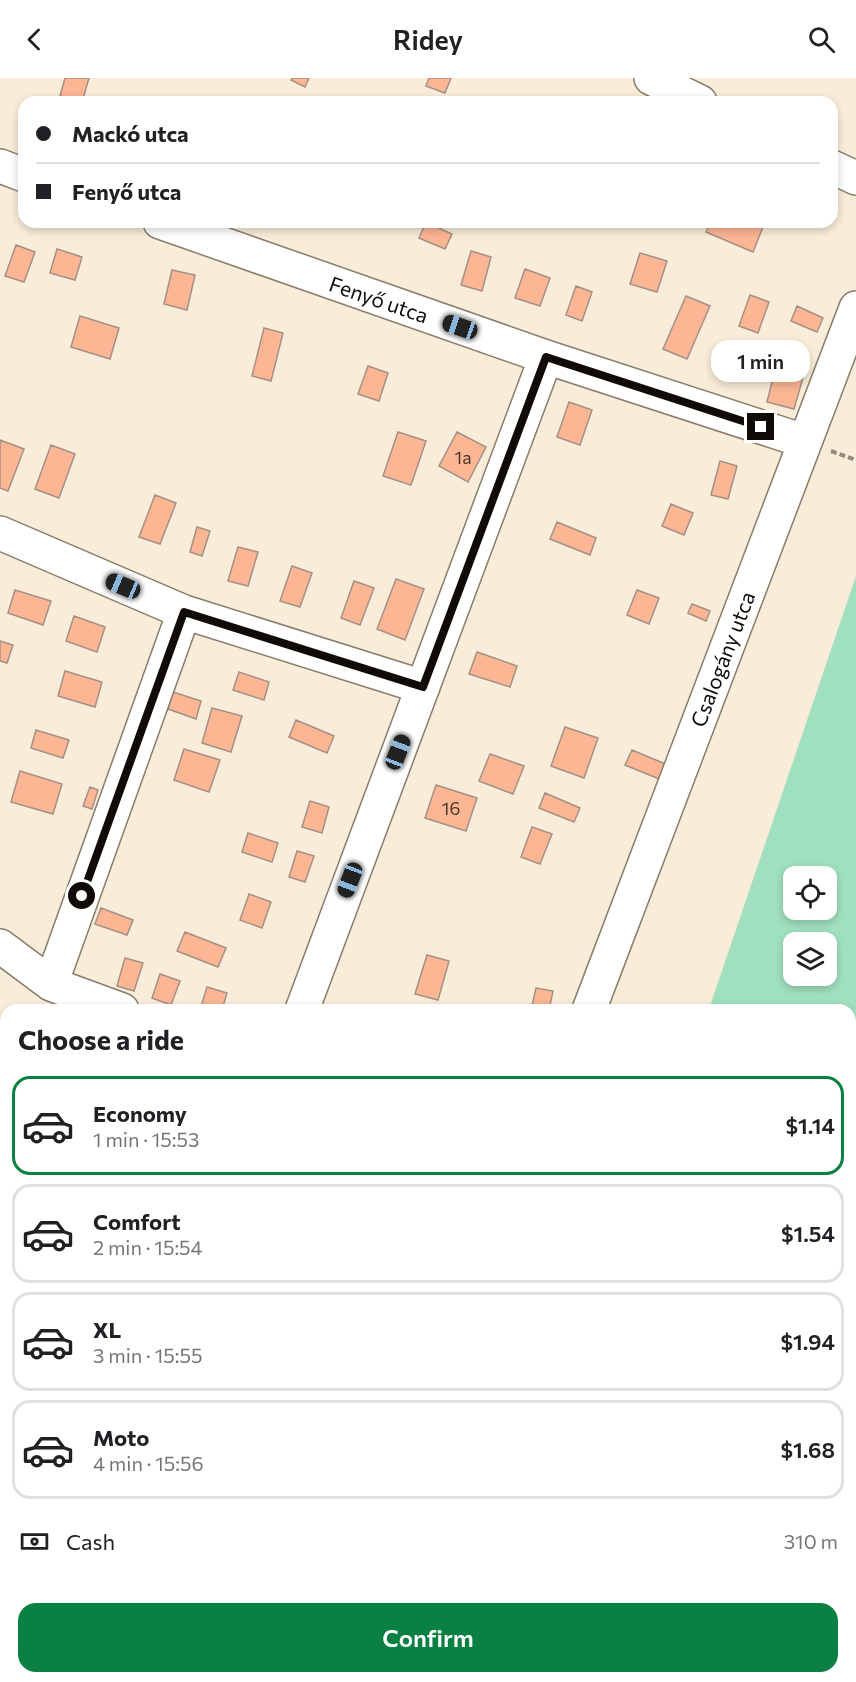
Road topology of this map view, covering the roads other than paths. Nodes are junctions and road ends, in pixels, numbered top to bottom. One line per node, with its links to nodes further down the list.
1 (651, 78): 2 (street)
2 (688, 96)
3 (0, 166): 5 (street)
4 (838, 170): 6 (street)
5 (18, 173)
6 (856, 178)
7 (177, 228): 9 (street, Fenyő utca)
8 (856, 308): 10 (street, Csalogány utca)
9 (546, 357): 10 (street, Fenyő utca); 13 (street)
10 (804, 441): 18 (street, Csalogány utca)
11 (0, 533): 12 (street)
12 (184, 612): 13 (street); 15 (street)
13 (423, 687): 17 (street)
14 (0, 946): 15 (street)
15 (51, 984): 16 (street)
16 (106, 1004)
17 (304, 1004)
18 (591, 1004)

